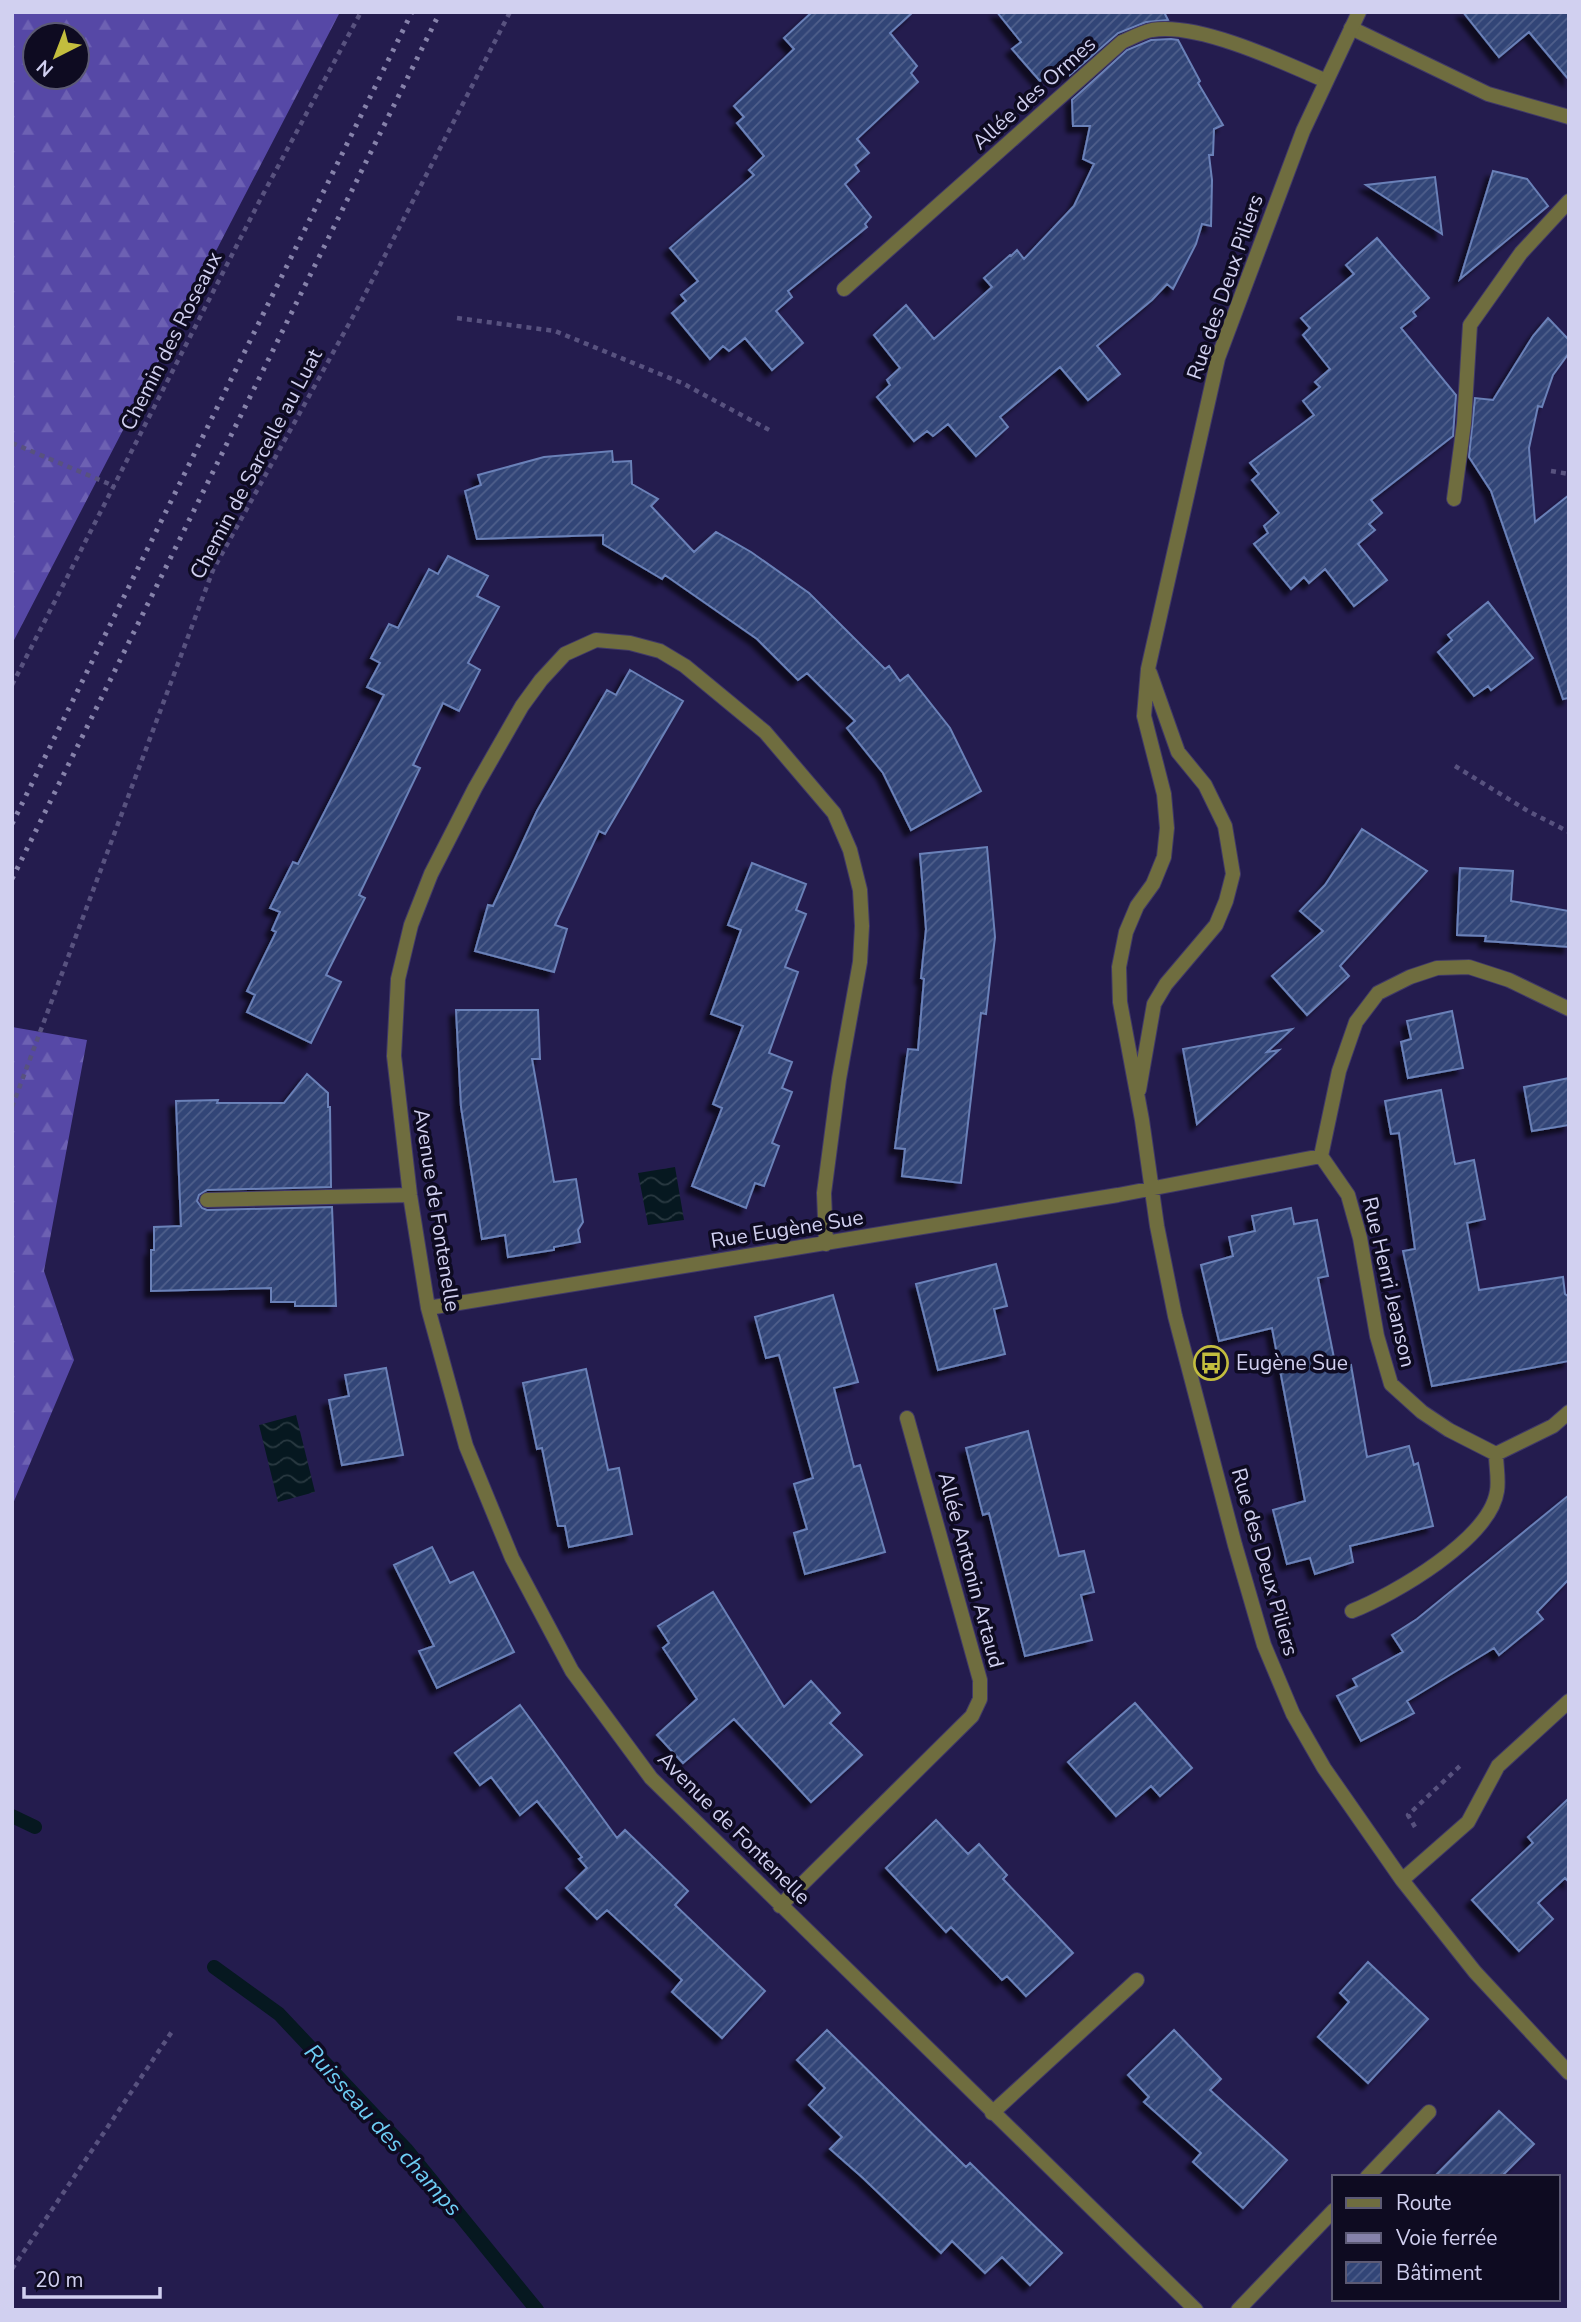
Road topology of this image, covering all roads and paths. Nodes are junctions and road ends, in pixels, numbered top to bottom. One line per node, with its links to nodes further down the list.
1 (361, 12): 14 (path, Chemin des Roseaux)
2 (510, 12): 22 (path, Chemin de Sarcelle au Luat)
3 (1359, 12): 4 (street, Rue des Deux Piliers)
4 (1351, 28): 5 (street, Rue des Deux Piliers); 6 (street)
5 (1326, 81): 8 (street, Allée des Ormes); 16 (street, Rue des Deux Piliers)
6 (1569, 117)
7 (1569, 201): 15 (street)
8 (844, 289)
9 (457, 318): 10 (path)
10 (773, 432)
11 (12, 443): 14 (path)
12 (1551, 471): 13 (path)
13 (1569, 474)
14 (114, 486): 17 (path, Chemin des Roseaux)
15 (1454, 499)
16 (1148, 669): 21 (street, Rue des Deux Piliers); 21 (street, Rue des Deux Piliers)
17 (12, 685)
18 (1455, 766): 19 (path)
19 (1569, 832)
20 (1569, 1009): 23 (street)
21 (1137, 1098): 24 (street, Rue des Deux Piliers)
22 (12, 1107)
23 (1321, 1156): 24 (street); 31 (street, Rue Henri Jeanson)
24 (1152, 1190): 27 (street, Rue Eugène Sue); 34 (street, Rue des Deux Piliers)
25 (410, 1195): 26 (street); 27 (street, Avenue de Fontenelle); 28 (street, Avenue de Fontenelle)
26 (206, 1200)
27 (826, 1244): 28 (street, Rue Eugène Sue)
28 (428, 1308): 35 (street, Avenue de Fontenelle)
29 (1569, 1412): 31 (street)
30 (907, 1418): 35 (street, Allée Antonin Artaud)
31 (1496, 1454): 32 (street)
32 (1352, 1611)
33 (1569, 1702): 34 (street)
34 (1402, 1880): 38 (street, Rue des Deux Piliers)
35 (780, 1906): 40 (street, Avenue de Fontenelle)
36 (1137, 1980): 40 (street)
37 (173, 2030): 43 (path)
38 (1569, 2073)
39 (1429, 2112): 41 (street)
40 (992, 2113): 44 (street, Avenue de Fontenelle)
41 (1369, 2175)
42 (1332, 2212): 45 (street)
43 (12, 2269)
44 (1196, 2310)
45 (1238, 2310)

